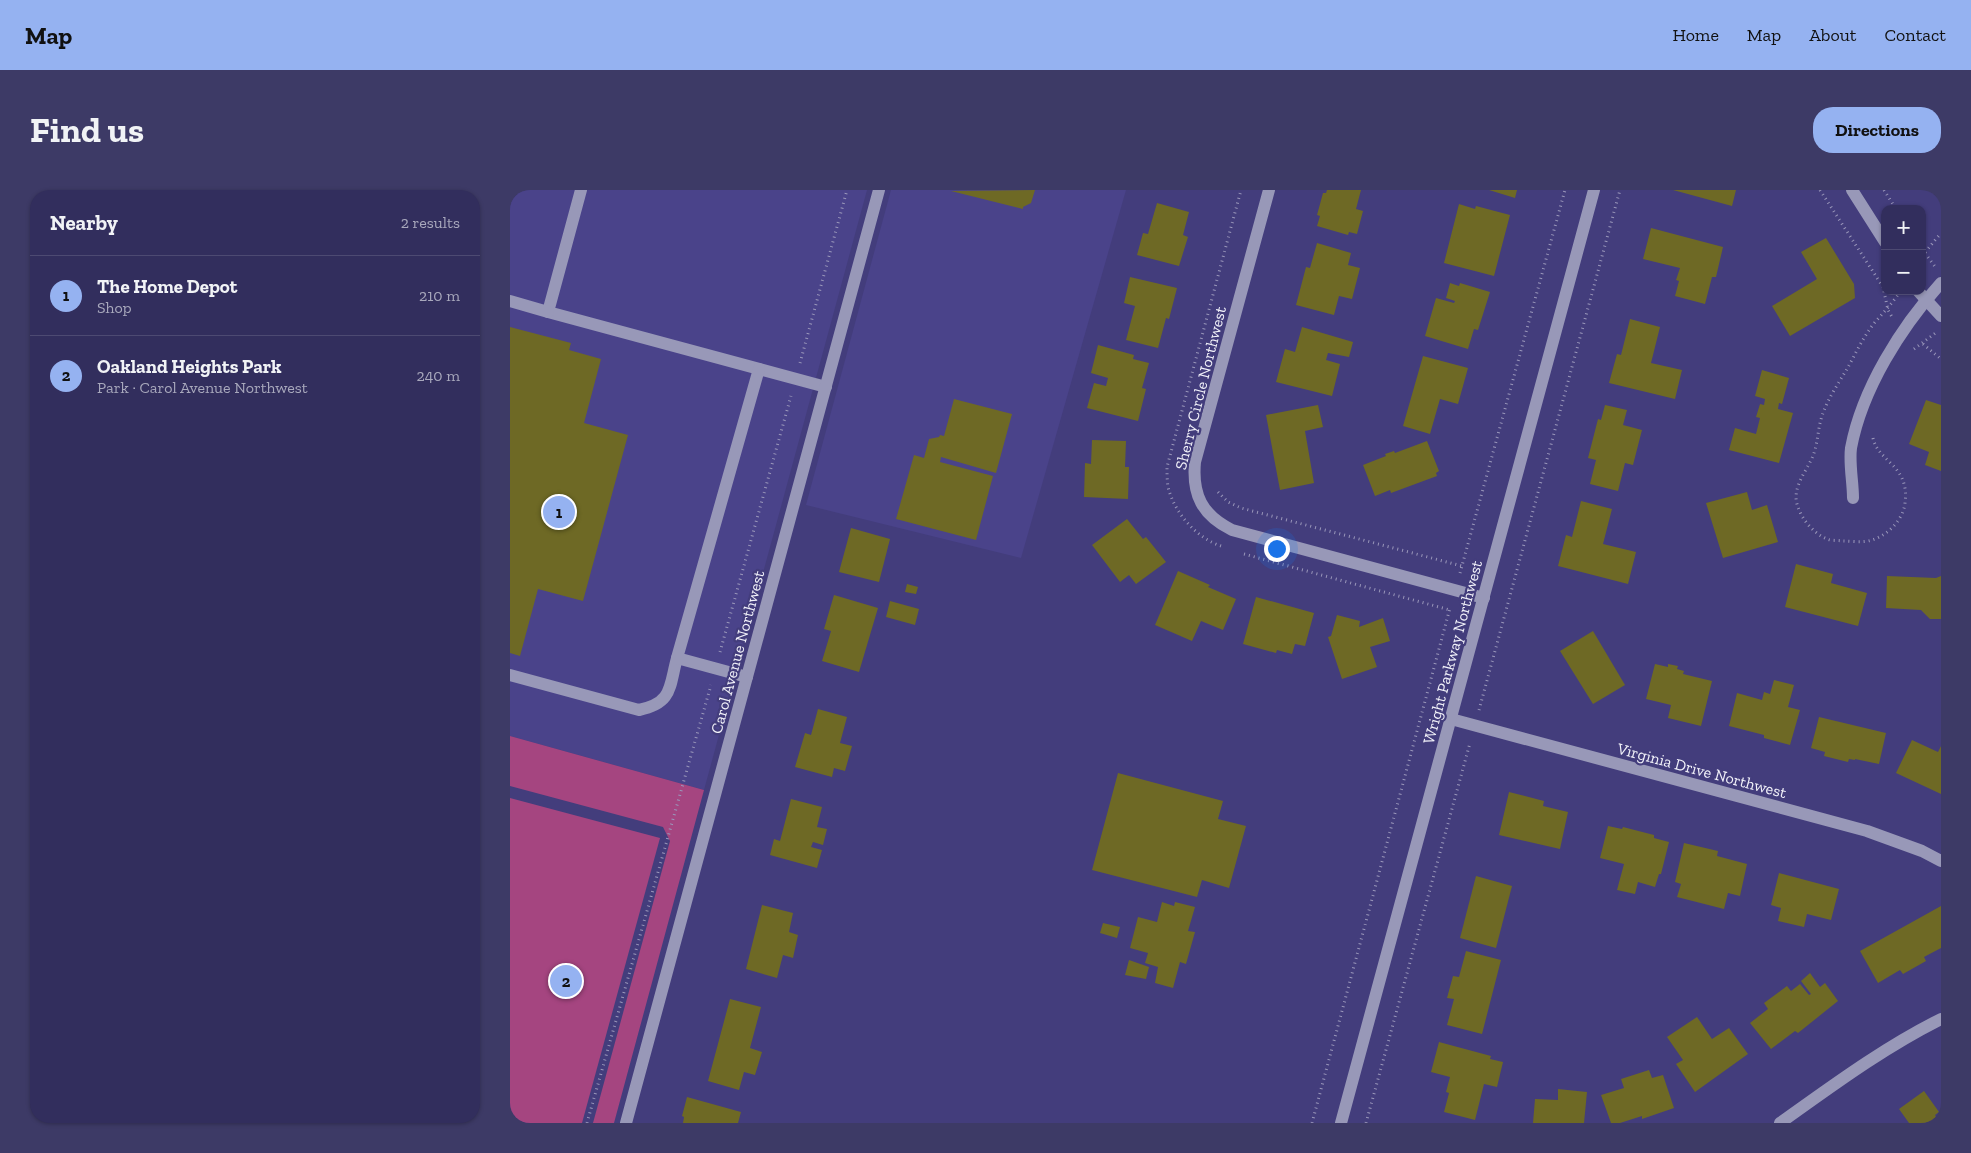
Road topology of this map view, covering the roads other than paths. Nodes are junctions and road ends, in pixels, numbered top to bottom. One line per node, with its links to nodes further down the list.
1 (581, 190): 10 (street)
2 (879, 190): 13 (street, Carol Avenue Northwest)
3 (1269, 190): 15 (street, Sherry Circle Northwest)
4 (1594, 190): 15 (street, Wright Parkway Northwest)
5 (1852, 190): 6 (street)
6 (1881, 236)
7 (1941, 283): 8 (street)
8 (1921, 296): 11 (street); 14 (street)
9 (510, 301): 10 (street)
10 (548, 312): 12 (street)
11 (1941, 316)
12 (759, 368): 13 (street); 16 (street)
13 (826, 387): 18 (street, Carol Avenue Northwest)
14 (1853, 498)
15 (1484, 598): 19 (street, Wright Parkway Northwest)
16 (677, 658): 17 (street); 18 (street)
17 (510, 675)
18 (747, 677): 22 (street, Carol Avenue Northwest)
19 (1451, 719): 20 (street, Virginia Drive Northwest); 23 (street, Wright Parkway Northwest)
20 (1941, 861)
21 (1941, 1020): 24 (street)
22 (626, 1123)
23 (1341, 1123)
24 (1780, 1123)

